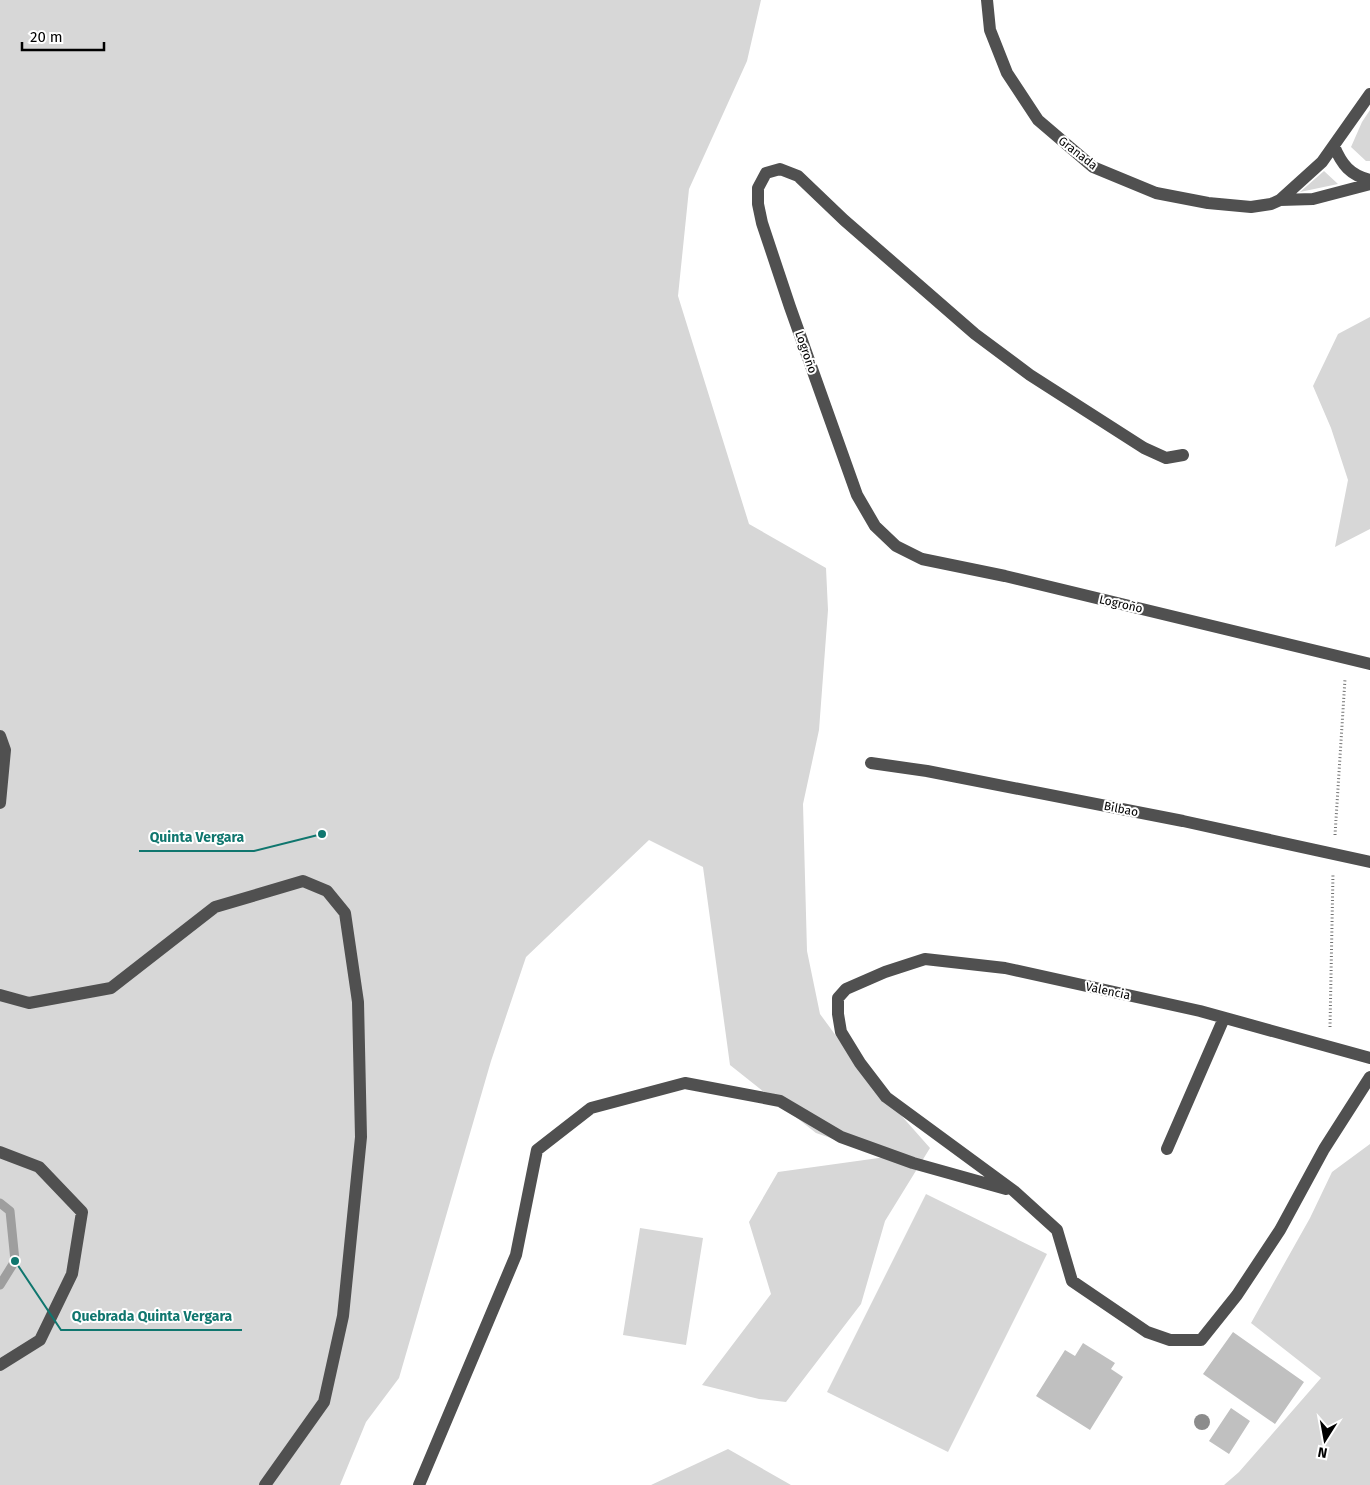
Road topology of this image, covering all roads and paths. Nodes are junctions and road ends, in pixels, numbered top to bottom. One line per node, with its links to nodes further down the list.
1 (987, 0): 6 (street, Granada)
2 (1370, 94): 3 (street, Granada)
3 (1334, 146): 4 (street); 6 (street, Granada)
4 (1370, 180)
5 (1370, 184): 6 (street, Granada)
6 (1280, 200)
7 (1183, 455): 8 (street, Logroño)
8 (1370, 664)
9 (0, 736): 11 (street)
10 (871, 763): 12 (street, Bilbao)
11 (0, 803)
12 (1370, 862)
13 (0, 995): 21 (street)
14 (1224, 1018): 15 (street, Valencia); 17 (street); 19 (street, Valencia)
15 (1370, 1058)
16 (1370, 1077): 19 (street)
17 (1167, 1149)
18 (0, 1152): 20 (street)
19 (1014, 1191): 22 (street)
20 (0, 1364)
21 (265, 1485)
22 (419, 1485)

